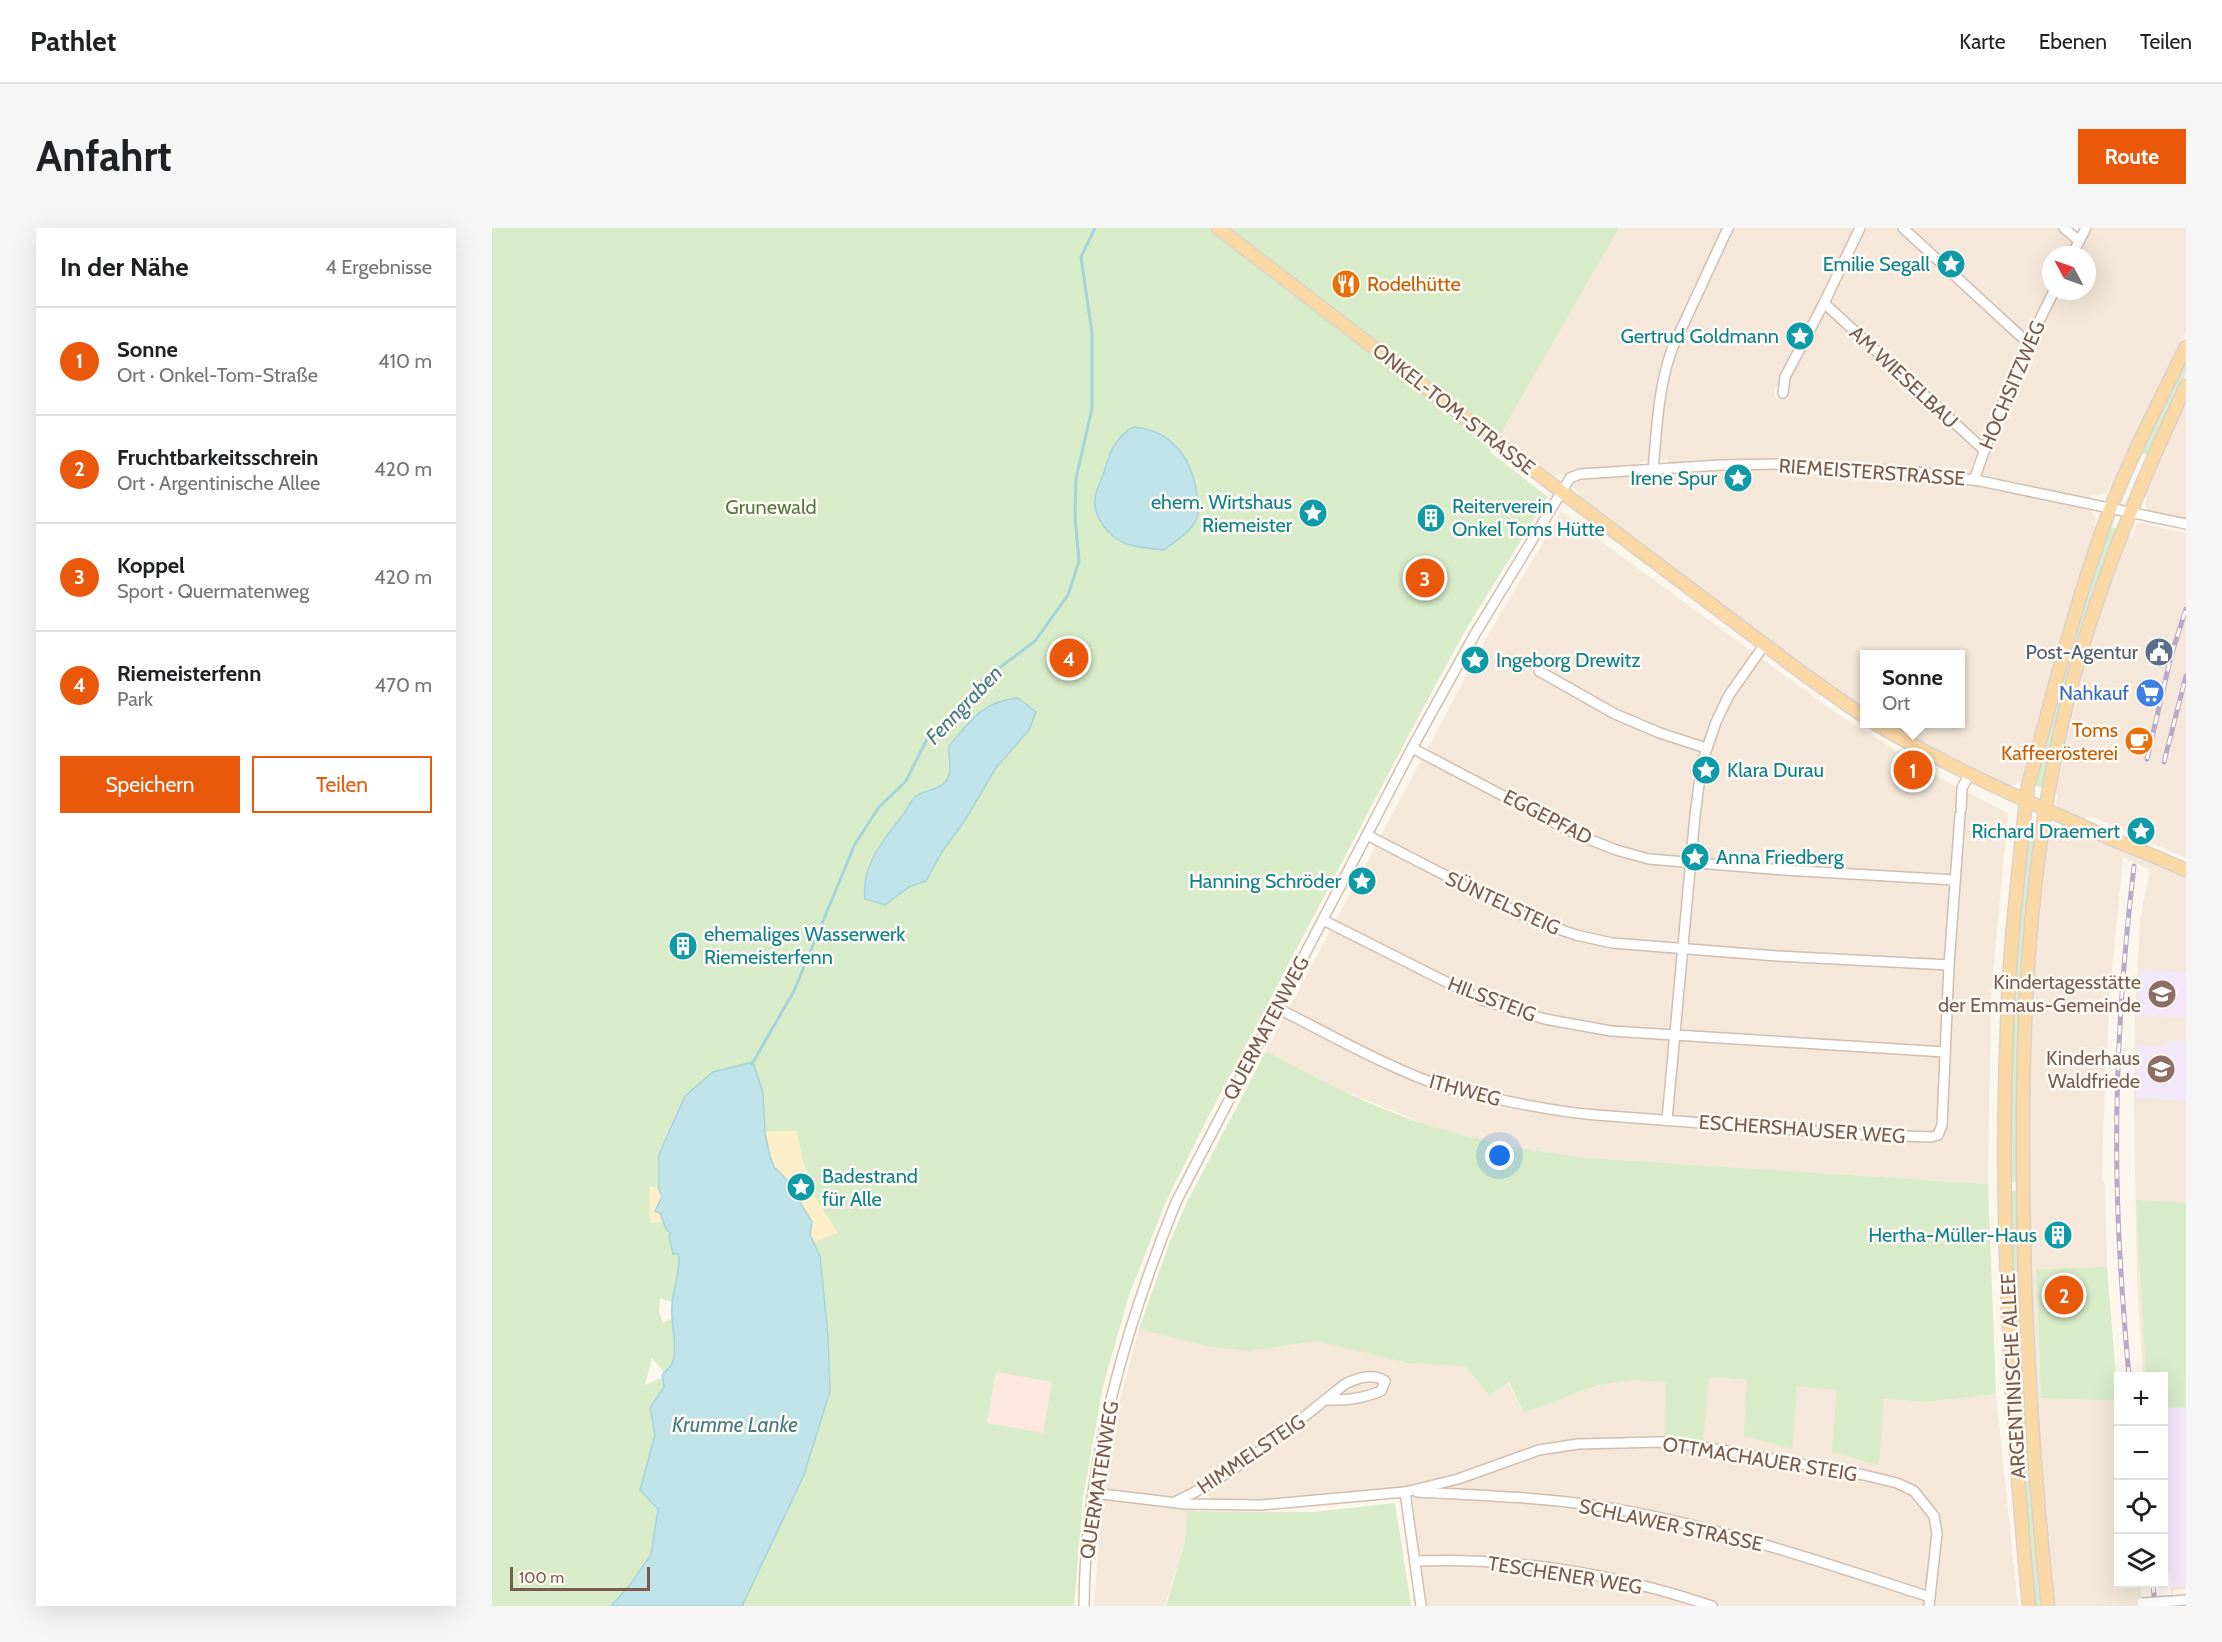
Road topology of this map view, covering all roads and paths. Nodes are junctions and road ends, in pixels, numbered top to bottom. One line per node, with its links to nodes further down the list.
1 (1218, 228): 18 (main road, ONKEL-TOM-STRASSE)
2 (1728, 228): 16 (street)
3 (1860, 228): 10 (street)
4 (1904, 228): 11 (street)
5 (2064, 228): 7 (street)
6 (2086, 228): 7 (street)
7 (2079, 242): 8 (street)
8 (2077, 246)
9 (2050, 300): 11 (street, HOCHSITZWEG)
10 (1824, 303): 14 (street); 15 (street, AM WIESELBAU)
11 (2028, 343): 15 (street, HOCHSITZWEG)
12 (2186, 347): 19 (main road, ARGENTINISCHE ALLEE)
13 (2186, 386): 20 (main road, ARGENTINISCHE ALLEE)
14 (1783, 393)
15 (1984, 450): 17 (street, HOCHSITZWEG)
16 (1653, 468): 17 (street, RIEMEISTERSTRASSE); 18 (street, RIEMEISTERSTRASSE)
17 (1974, 480): 19 (street, RIEMEISTERSTRASSE)
18 (1562, 492): 22 (main road, ONKEL-TOM-STRASSE); 26 (street, QUERMATENWEG)
19 (2111, 508): 20 (street, RIEMEISTERSTRASSE); 29 (main road, ARGENTINISCHE ALLEE)
20 (2132, 513): 21 (street, RIEMEISTERSTRASSE); 30 (main road, ARGENTINISCHE ALLEE)
21 (2186, 524)
22 (1765, 644): 24 (main road, ONKEL-TOM-STRASSE); 27 (street)
23 (1539, 671): 27 (street)
24 (1860, 714)
25 (1884, 728): 28 (main road)
26 (1412, 748): 31 (street, QUERMATENWEG); 32 (street, EGGEPFAD)
27 (1706, 748): 32 (street)
28 (1969, 775): 29 (main road); 34 (street, ESCHERSHAUSER WEG)
29 (2026, 801): 30 (main road); 53 (main road, ARGENTINISCHE ALLEE)
30 (2045, 810): 33 (main road, bridge); 54 (main road, ARGENTINISCHE ALLEE)
31 (1367, 835): 35 (street, QUERMATENWEG); 36 (street, SÜNTELSTEIG)
32 (1691, 862): 34 (street); 36 (street)
33 (2186, 870)
34 (1955, 880): 37 (street, ESCHERSHAUSER WEG)
35 (1323, 920): 38 (street, QUERMATENWEG); 39 (street, HILSSTEIG)
36 (1683, 948): 37 (street); 39 (street)
37 (1949, 965): 40 (street, ESCHERSHAUSER WEG)
38 (1277, 1008): 41 (street, ITHWEG); 44 (street, QUERMATENWEG)
39 (1675, 1034): 40 (street); 41 (street)
40 (1946, 1052): 41 (street, ESCHERSHAUSER WEG)
41 (1667, 1120)
42 (1327, 1400): 42 (street, HIMMELSTEIG); 45 (street, HIMMELSTEIG)
43 (1405, 1492): 45 (street, OTTMACHAUER STEIG); 46 (street); 48 (street, SCHLAWER STRASSE); 48 (street, OTTMACHAUER STEIG)
44 (1093, 1493): 45 (street, OTTMACHAUER STEIG); 50 (street, QUERMATENWEG)
45 (1173, 1503)
46 (1415, 1560): 51 (street); 52 (street, TESCHENER WEG)
47 (2186, 1600): 49 (street, bridge)
48 (1929, 1602)
49 (2142, 1602)
50 (1084, 1606)
51 (1420, 1606)
52 (1712, 1606)
53 (2029, 1606)
54 (2048, 1606)

